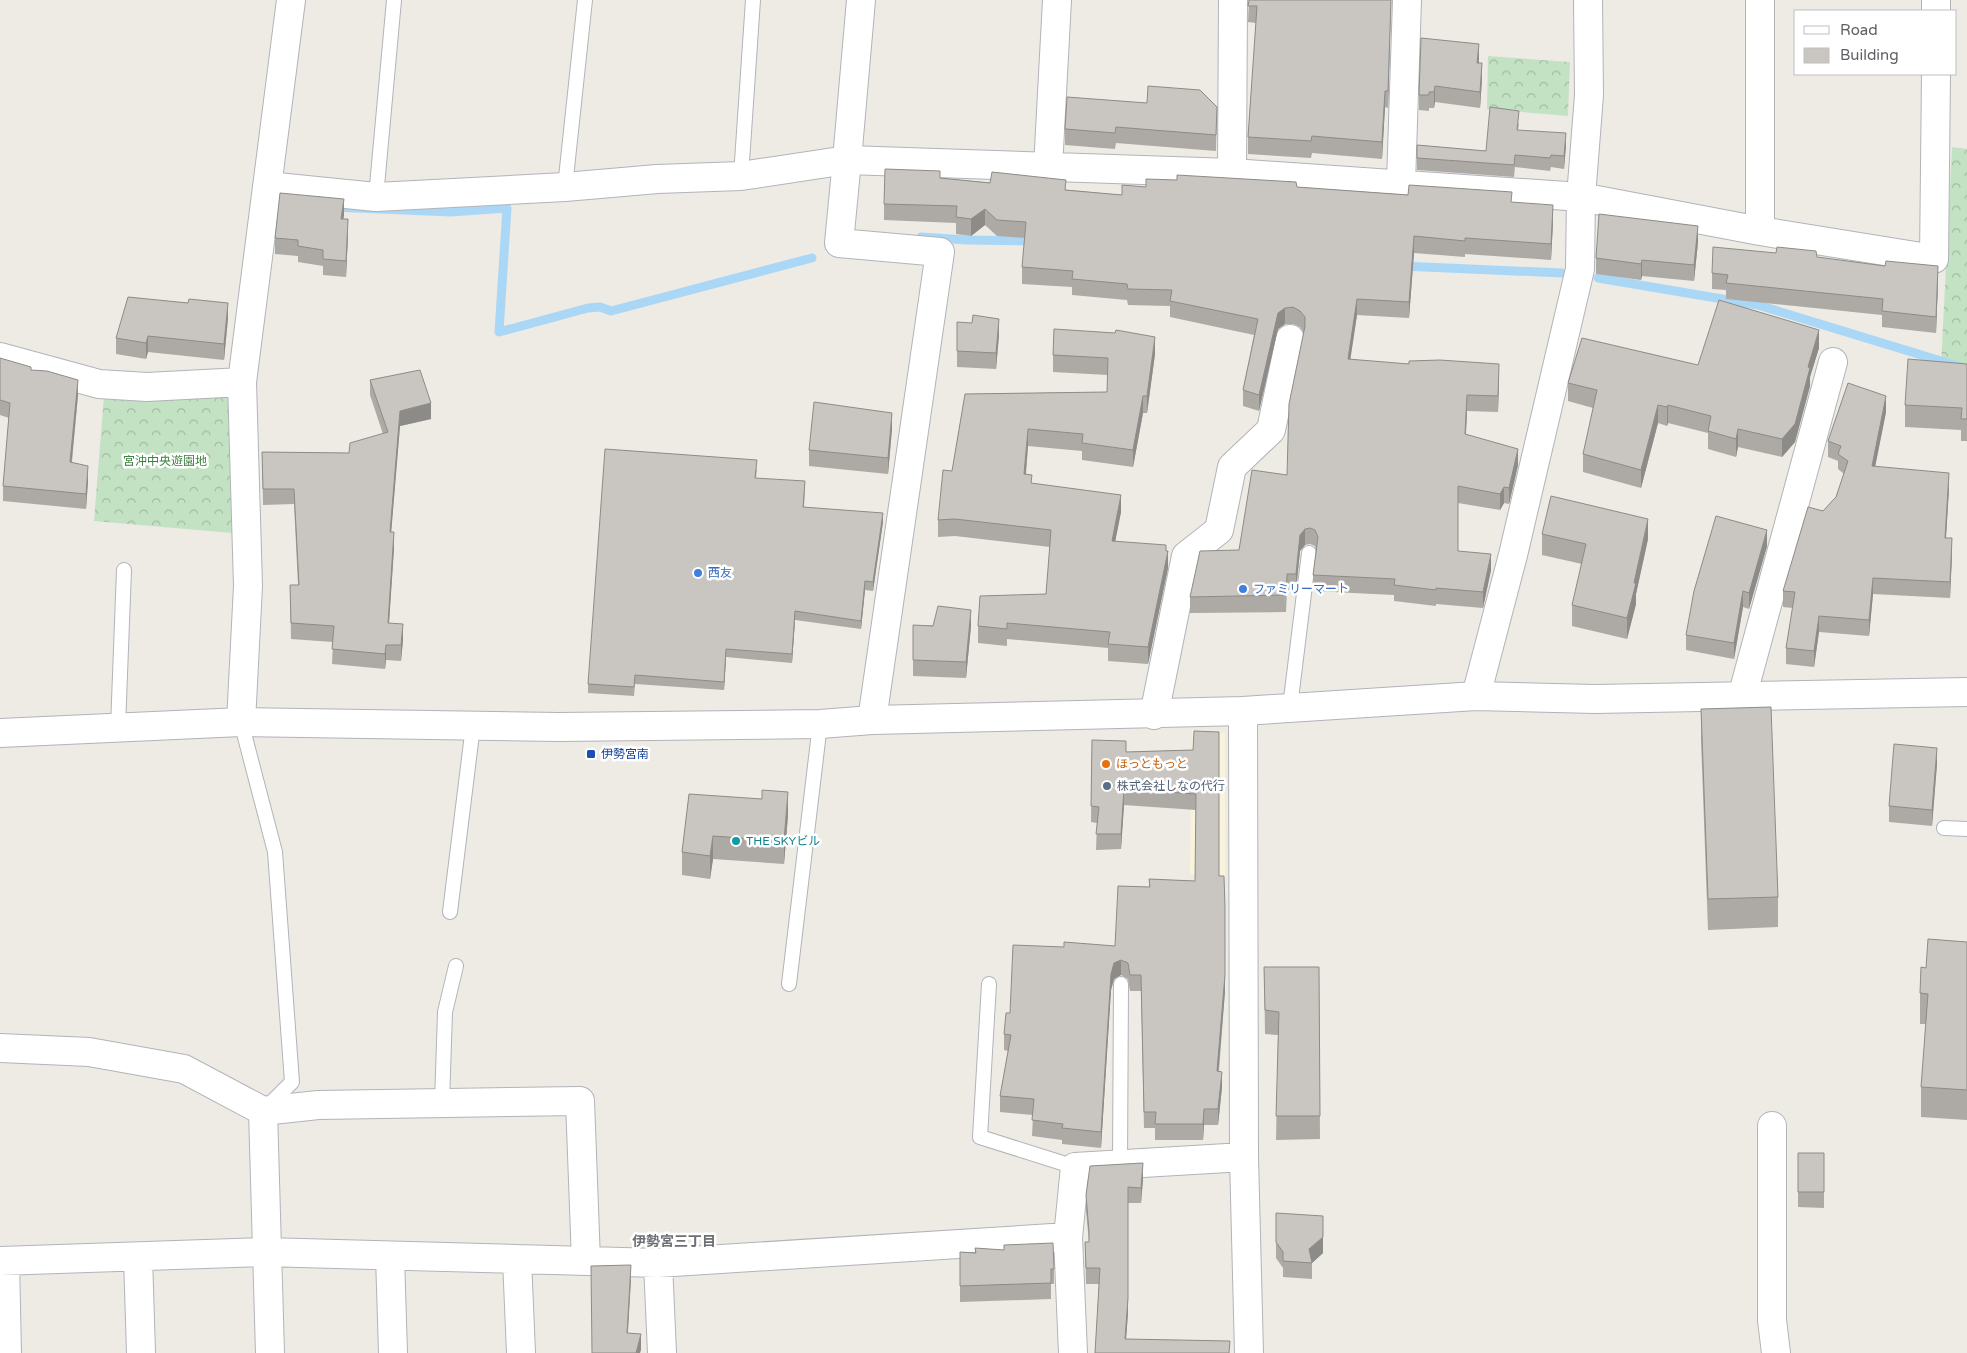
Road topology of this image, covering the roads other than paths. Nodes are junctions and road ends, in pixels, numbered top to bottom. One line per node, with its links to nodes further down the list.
1 (291, 0): 17 (street)
2 (394, 0): 19 (lane)
3 (585, 0): 18 (lane)
4 (754, 0): 15 (lane)
5 (861, 0): 12 (street)
6 (1057, 0): 13 (street)
7 (1233, 0): 14 (street)
8 (1406, 0): 16 (street)
9 (1588, 0): 20 (street)
10 (1760, 0): 21 (street)
11 (1936, 75): 21 (street)
12 (847, 160): 13 (street); 15 (street); 34 (street)
13 (1048, 168): 14 (street)
14 (1232, 173): 16 (street)
15 (741, 176): 18 (street)
16 (1401, 183): 20 (street)
17 (267, 186): 19 (street); 25 (street)
18 (565, 186): 19 (street)
19 (376, 196)
20 (1581, 197): 21 (street); 29 (street)
21 (1760, 231)
22 (1290, 339): 33 (street)
23 (0, 357): 25 (street)
24 (1833, 362): 30 (street)
25 (242, 382): 35 (street)
26 (1309, 553): 31 (lane)
27 (124, 570): 38 (lane)
28 (1967, 692): 30 (street)
29 (1476, 696): 30 (street); 31 (street)
30 (1742, 697)
31 (1290, 707): 32 (street)
32 (1242, 711): 33 (street); 51 (street)
33 (1154, 715): 34 (street)
34 (872, 720): 36 (street)
35 (241, 722): 37 (street); 38 (street); 49 (lane)
36 (820, 724): 37 (street); 44 (lane)
37 (474, 726): 42 (lane)
38 (118, 727): 39 (street)
39 (0, 733)
40 (1944, 828): 41 (lane)
41 (1967, 829)
42 (450, 912)
43 (456, 966): 48 (lane)
44 (789, 984)
45 (989, 984): 53 (lane)
46 (1121, 984): 52 (lane)
47 (0, 1048): 49 (street)
48 (442, 1103): 49 (street); 60 (street)
49 (262, 1111): 55 (street)
50 (1772, 1126): 70 (street)
51 (1244, 1158): 52 (street); 69 (street)
52 (1120, 1164): 53 (street)
53 (1074, 1167): 54 (street)
54 (1068, 1237): 61 (street); 68 (street)
55 (265, 1252): 56 (street); 57 (street); 64 (street)
56 (390, 1256): 58 (street); 65 (street)
57 (138, 1257): 59 (street); 63 (street)
58 (517, 1259): 60 (street); 66 (street)
59 (2, 1261): 62 (street)
60 (586, 1261): 61 (street)
61 (658, 1263): 67 (street)
62 (7, 1353)
63 (141, 1353)
64 (270, 1353)
65 (393, 1353)
66 (521, 1353)
67 (662, 1353)
68 (1073, 1353)
69 (1249, 1353)
70 (1776, 1353)

